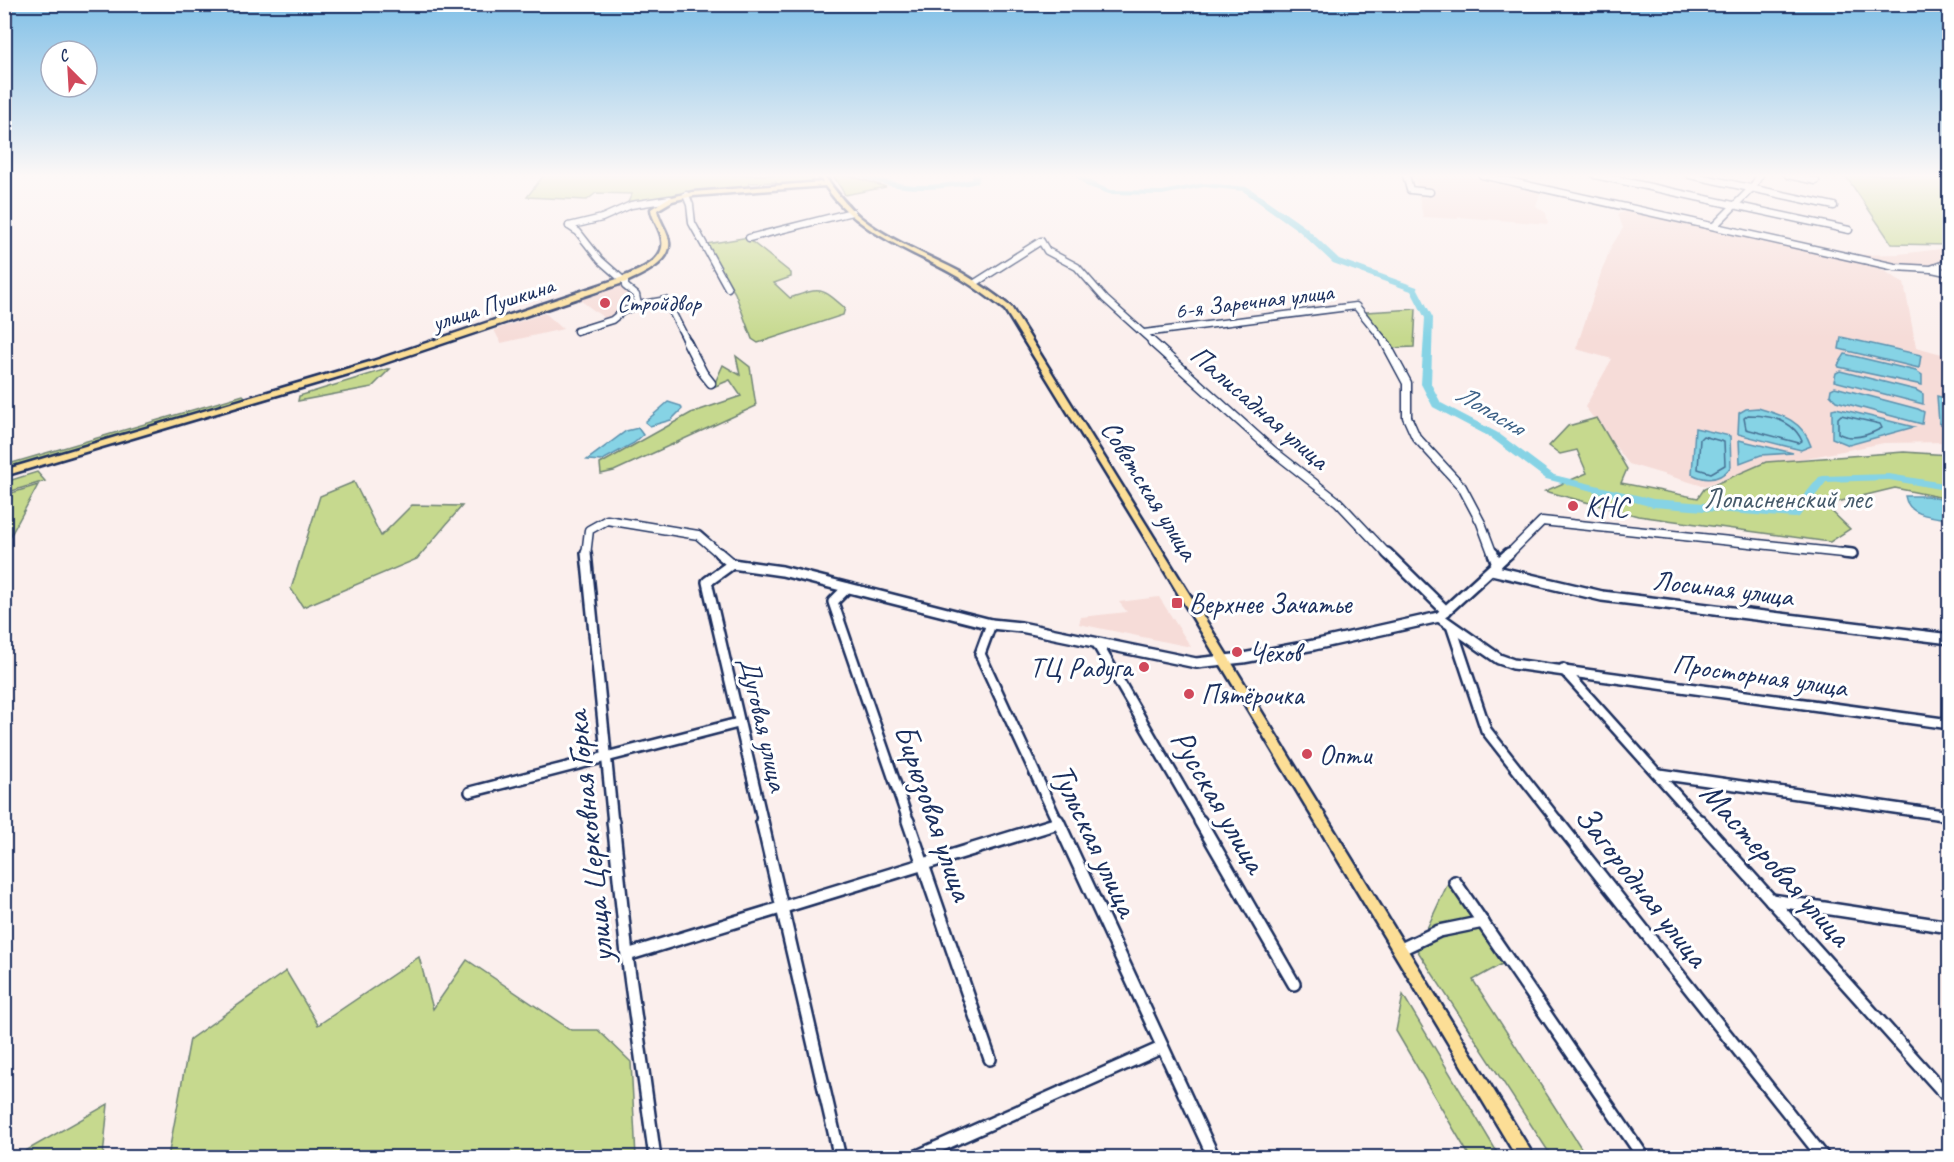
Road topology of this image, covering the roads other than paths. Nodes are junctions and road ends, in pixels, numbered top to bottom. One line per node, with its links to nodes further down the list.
1 (574, 229): 13 (street)
2 (661, 229): 13 (main road, улица Пушкина)
3 (695, 229): 15 (street)
4 (784, 229): 9 (street)
5 (876, 229): 14 (main road, Советская улица)
6 (1728, 229): 11 (street)
7 (1845, 229): 8 (street)
8 (1849, 230)
9 (749, 238)
10 (1950, 262): 11 (street)
11 (1931, 269): 12 (street)
12 (1950, 273)
13 (622, 280): 16 (street); 20 (main road, улица Пушкина)
14 (975, 284): 18 (street, Палисадная улица); 30 (main road, Советская улица)
15 (728, 288)
16 (638, 305): 17 (street); 19 (street)
17 (577, 331)
18 (1144, 333): 23 (street, 6-я Заречная улица); 25 (street, Палисадная улица)
19 (711, 383)
20 (4, 473)
21 (1852, 554): 23 (street)
22 (732, 564): 24 (street); 32 (street, Дуговая улица); 34 (street, улица Церковная Горка)
23 (1494, 568): 25 (street); 28 (street, Лосиная улица)
24 (847, 588): 26 (street); 39 (street, Бирюзовая улица)
25 (1442, 614): 27 (street, Палисадная улица); 30 (street)
26 (991, 624): 29 (street); 38 (street, Тульская улица)
27 (1452, 628): 31 (street, Просторная улица); 57 (street, Загородная улица)
28 (1950, 639)
29 (1098, 645): 30 (street); 47 (street, Русская улица)
30 (1225, 661): 45 (main road, Советская улица)
31 (1563, 669): 33 (street, Просторная улица); 35 (street, Мастеровая улица)
32 (738, 723): 34 (street); 42 (street, Дуговая улица)
33 (1950, 724)
34 (608, 757): 36 (street); 46 (street, улица Церковная Горка)
35 (1659, 774): 37 (street); 41 (street, Мастеровая улица)
36 (470, 792)
37 (1950, 816)
38 (1058, 823): 39 (street); 48 (street, Тульская улица)
39 (924, 864): 42 (street); 49 (street, Бирюзовая улица)
40 (1455, 882): 43 (street)
41 (1771, 900): 44 (street); 50 (street, Мастеровая улица)
42 (782, 907): 46 (street); 52 (street, Дуговая улица)
43 (1483, 921): 45 (street); 56 (street)
44 (1950, 927)
45 (1399, 950): 55 (main road, Советская улица)
46 (627, 955): 51 (street, улица Церковная Горка)
47 (1294, 984)
48 (1161, 1048): 53 (street); 54 (street, Тульская улица)
49 (990, 1059)
50 (1947, 1096)
51 (655, 1158)
52 (840, 1158)
53 (914, 1158)
54 (1214, 1158)
55 (1527, 1158)
56 (1644, 1158)
57 (1824, 1158)

